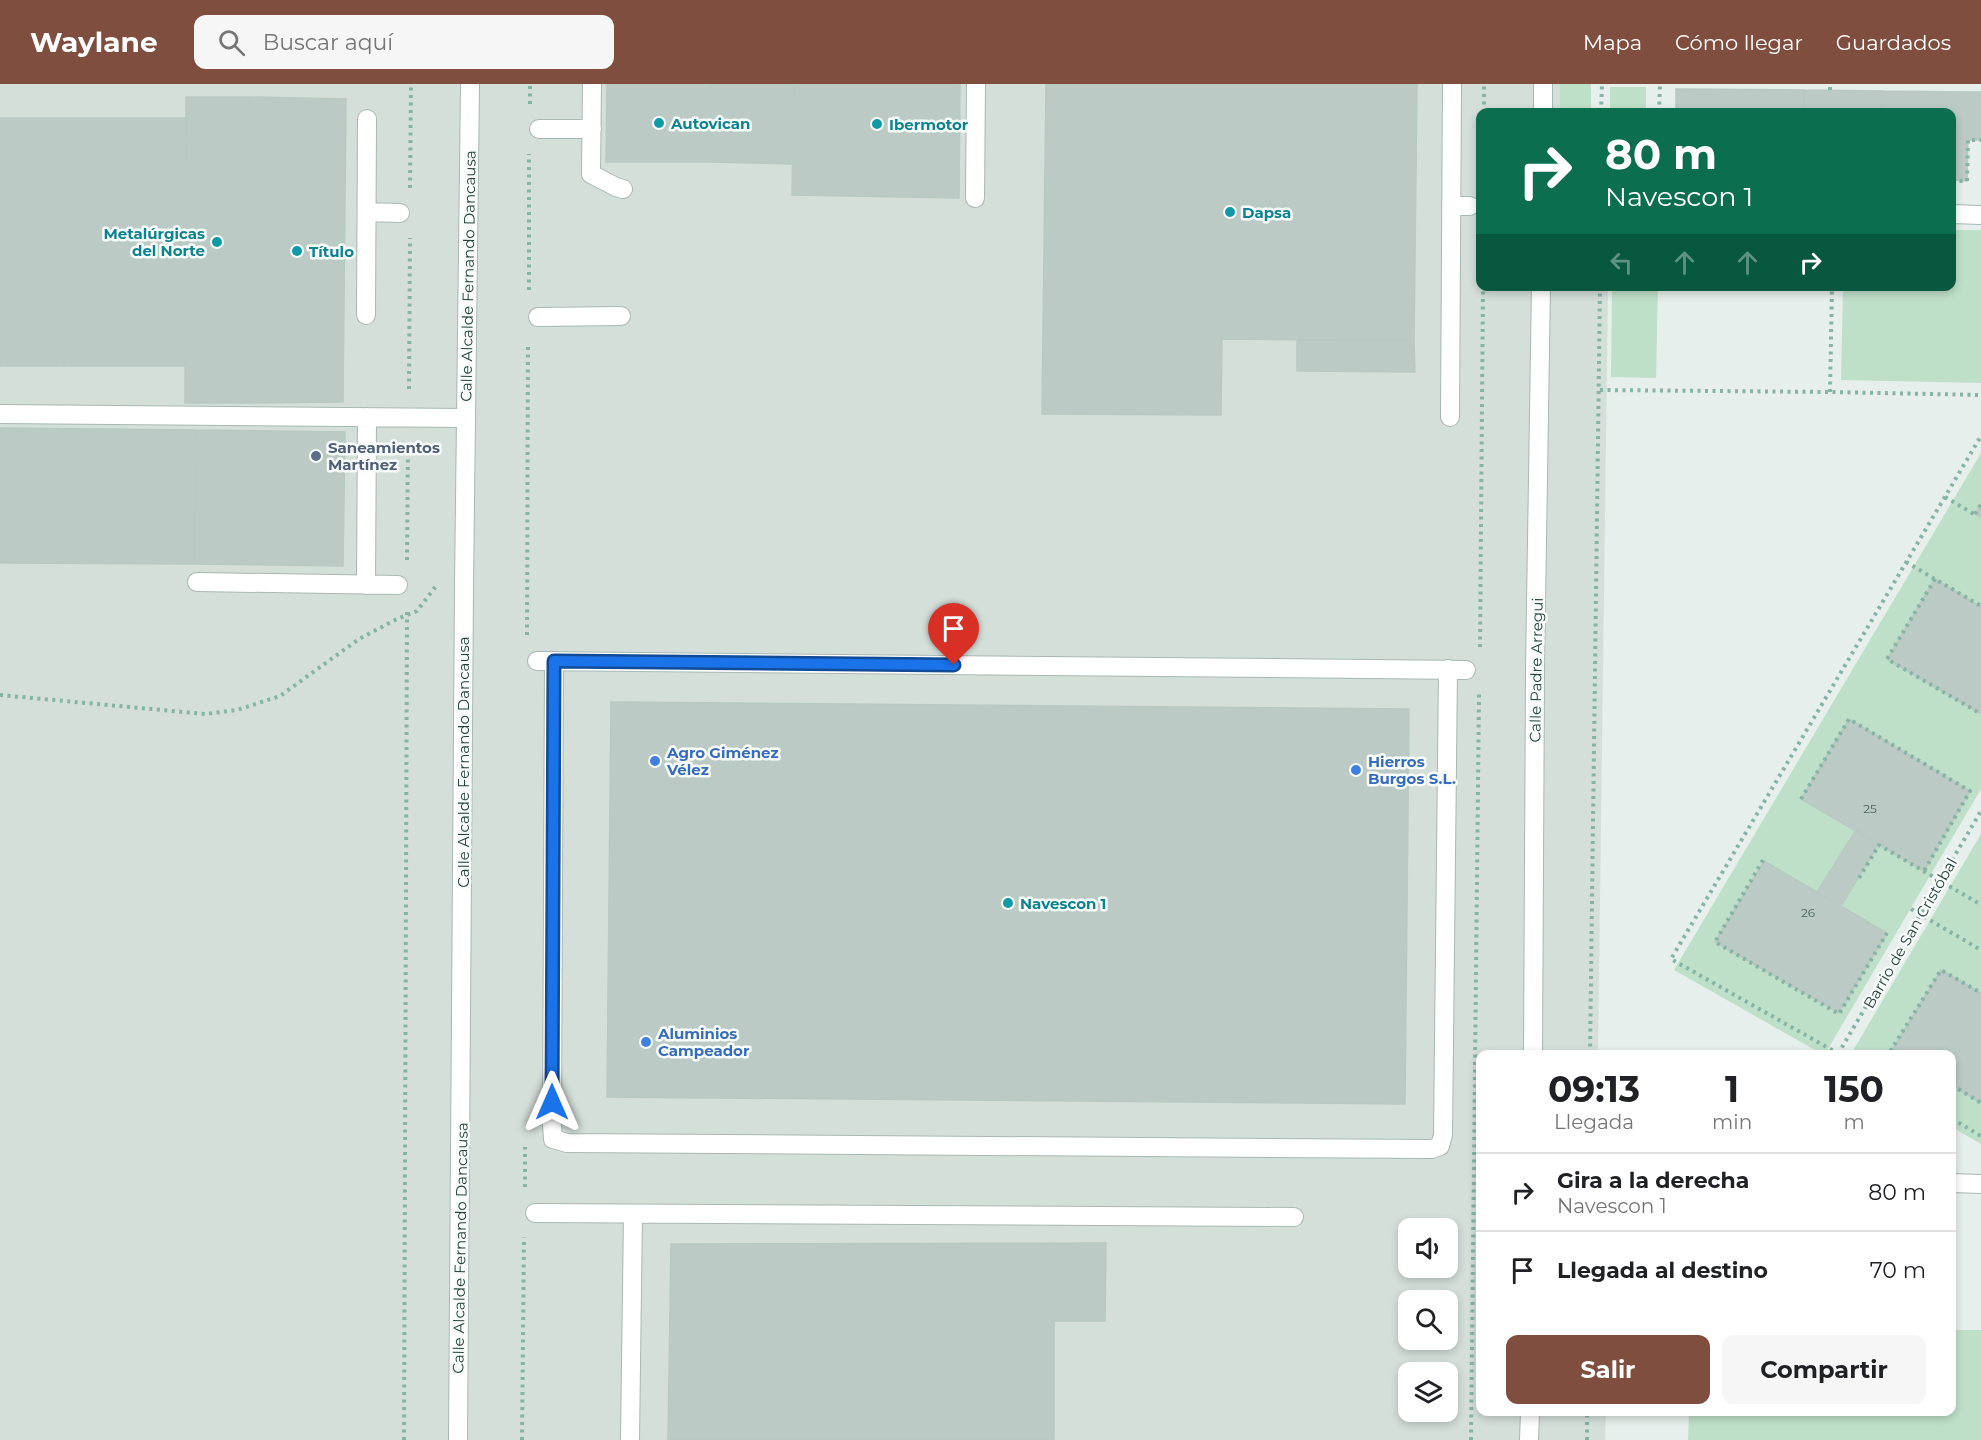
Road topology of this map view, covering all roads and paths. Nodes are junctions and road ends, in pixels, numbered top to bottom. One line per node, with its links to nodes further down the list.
1 (411, 84): 24 (path)
2 (470, 84): 49 (street, Calle Alcalde Fernando Dancausa)
3 (530, 84): 13 (path)
4 (592, 84): 20 (street)
5 (976, 84): 26 (street)
6 (1452, 84): 27 (street)
7 (1484, 84): 14 (path)
8 (1543, 84): 15 (street)
9 (1602, 84): 16 (path)
10 (1660, 84): 17 (path)
11 (1830, 84): 12 (path)
12 (1830, 90)
13 (530, 107)
14 (1484, 108)
15 (1543, 108)
16 (1601, 108)
17 (1659, 108)
18 (367, 119): 29 (street)
19 (539, 129): 20 (street)
20 (592, 129): 25 (street)
21 (1981, 140): 23 (path)
22 (529, 153): 38 (path)
23 (1956, 181)
24 (410, 189)
25 (623, 189)
26 (975, 198)
27 (1451, 206): 28 (street); 47 (street)
28 (1470, 206)
29 (367, 212): 30 (street); 39 (street)
30 (400, 213)
31 (1956, 214): 32 (street)
32 (1981, 215)
33 (410, 236): 48 (path)
34 (1483, 291): 63 (path)
35 (1541, 291): 80 (street, Calle Padre Arregui)
36 (1600, 291): 42 (path)
37 (1832, 291): 43 (path)
38 (529, 294)
39 (366, 315)
40 (621, 316): 41 (street)
41 (538, 317)
42 (1600, 390): 43 (path); 81 (path)
43 (1830, 392): 44 (path)
44 (1981, 395)
45 (0, 414): 46 (street)
46 (367, 417): 48 (street); 57 (street)
47 (1450, 417)
48 (408, 418): 49 (street); 53 (path)
49 (466, 418): 97 (street, Calle Alcalde Fernando Dancausa)
50 (1981, 436): 51 (path)
51 (1945, 497): 52 (path); 54 (path)
52 (1981, 504)
53 (407, 561)
54 (1906, 562): 61 (path); 82 (path)
55 (1935, 579): 67 (path)
56 (197, 582): 57 (street)
57 (366, 585): 58 (street)
58 (399, 585)
59 (436, 585): 62 (path)
60 (407, 605): 62 (path)
61 (1981, 606)
62 (407, 615): 66 (path); 96 (path)
63 (1480, 657)
64 (1457, 669): 64 (street)
65 (1479, 693): 99 (path)
66 (0, 694)
67 (1981, 714)
68 (1802, 799): 71 (path)
69 (1981, 811): 73 (path, Barrio de San Cristóbal)
70 (1763, 860): 77 (path)
71 (1924, 871): 72 (path); 73 (path)
72 (1859, 878)
73 (1940, 881): 74 (path); 76 (path, Barrio de San Cristóbal)
74 (1980, 902)
75 (1911, 909): 76 (path)
76 (1920, 914): 78 (path); 83 (path, Barrio de San Cristóbal)
77 (1887, 933)
78 (1981, 950)
79 (1981, 993): 84 (path)
80 (1533, 1050)
81 (1590, 1050)
82 (1832, 1050)
83 (1841, 1050)
84 (1891, 1050)
85 (1956, 1087): 86 (path)
86 (1981, 1102)
87 (1956, 1121): 88 (path)
88 (1981, 1136)
89 (1956, 1184): 90 (street)
90 (1981, 1184)
91 (535, 1213): 92 (street)
92 (633, 1214): 93 (street); 98 (street)
93 (1294, 1217)
94 (1530, 1416): 100 (street)
95 (1587, 1416): 101 (path)
96 (404, 1440)
97 (458, 1440)
98 (630, 1440)
99 (1471, 1440)
100 (1529, 1440)
101 (1587, 1440)

